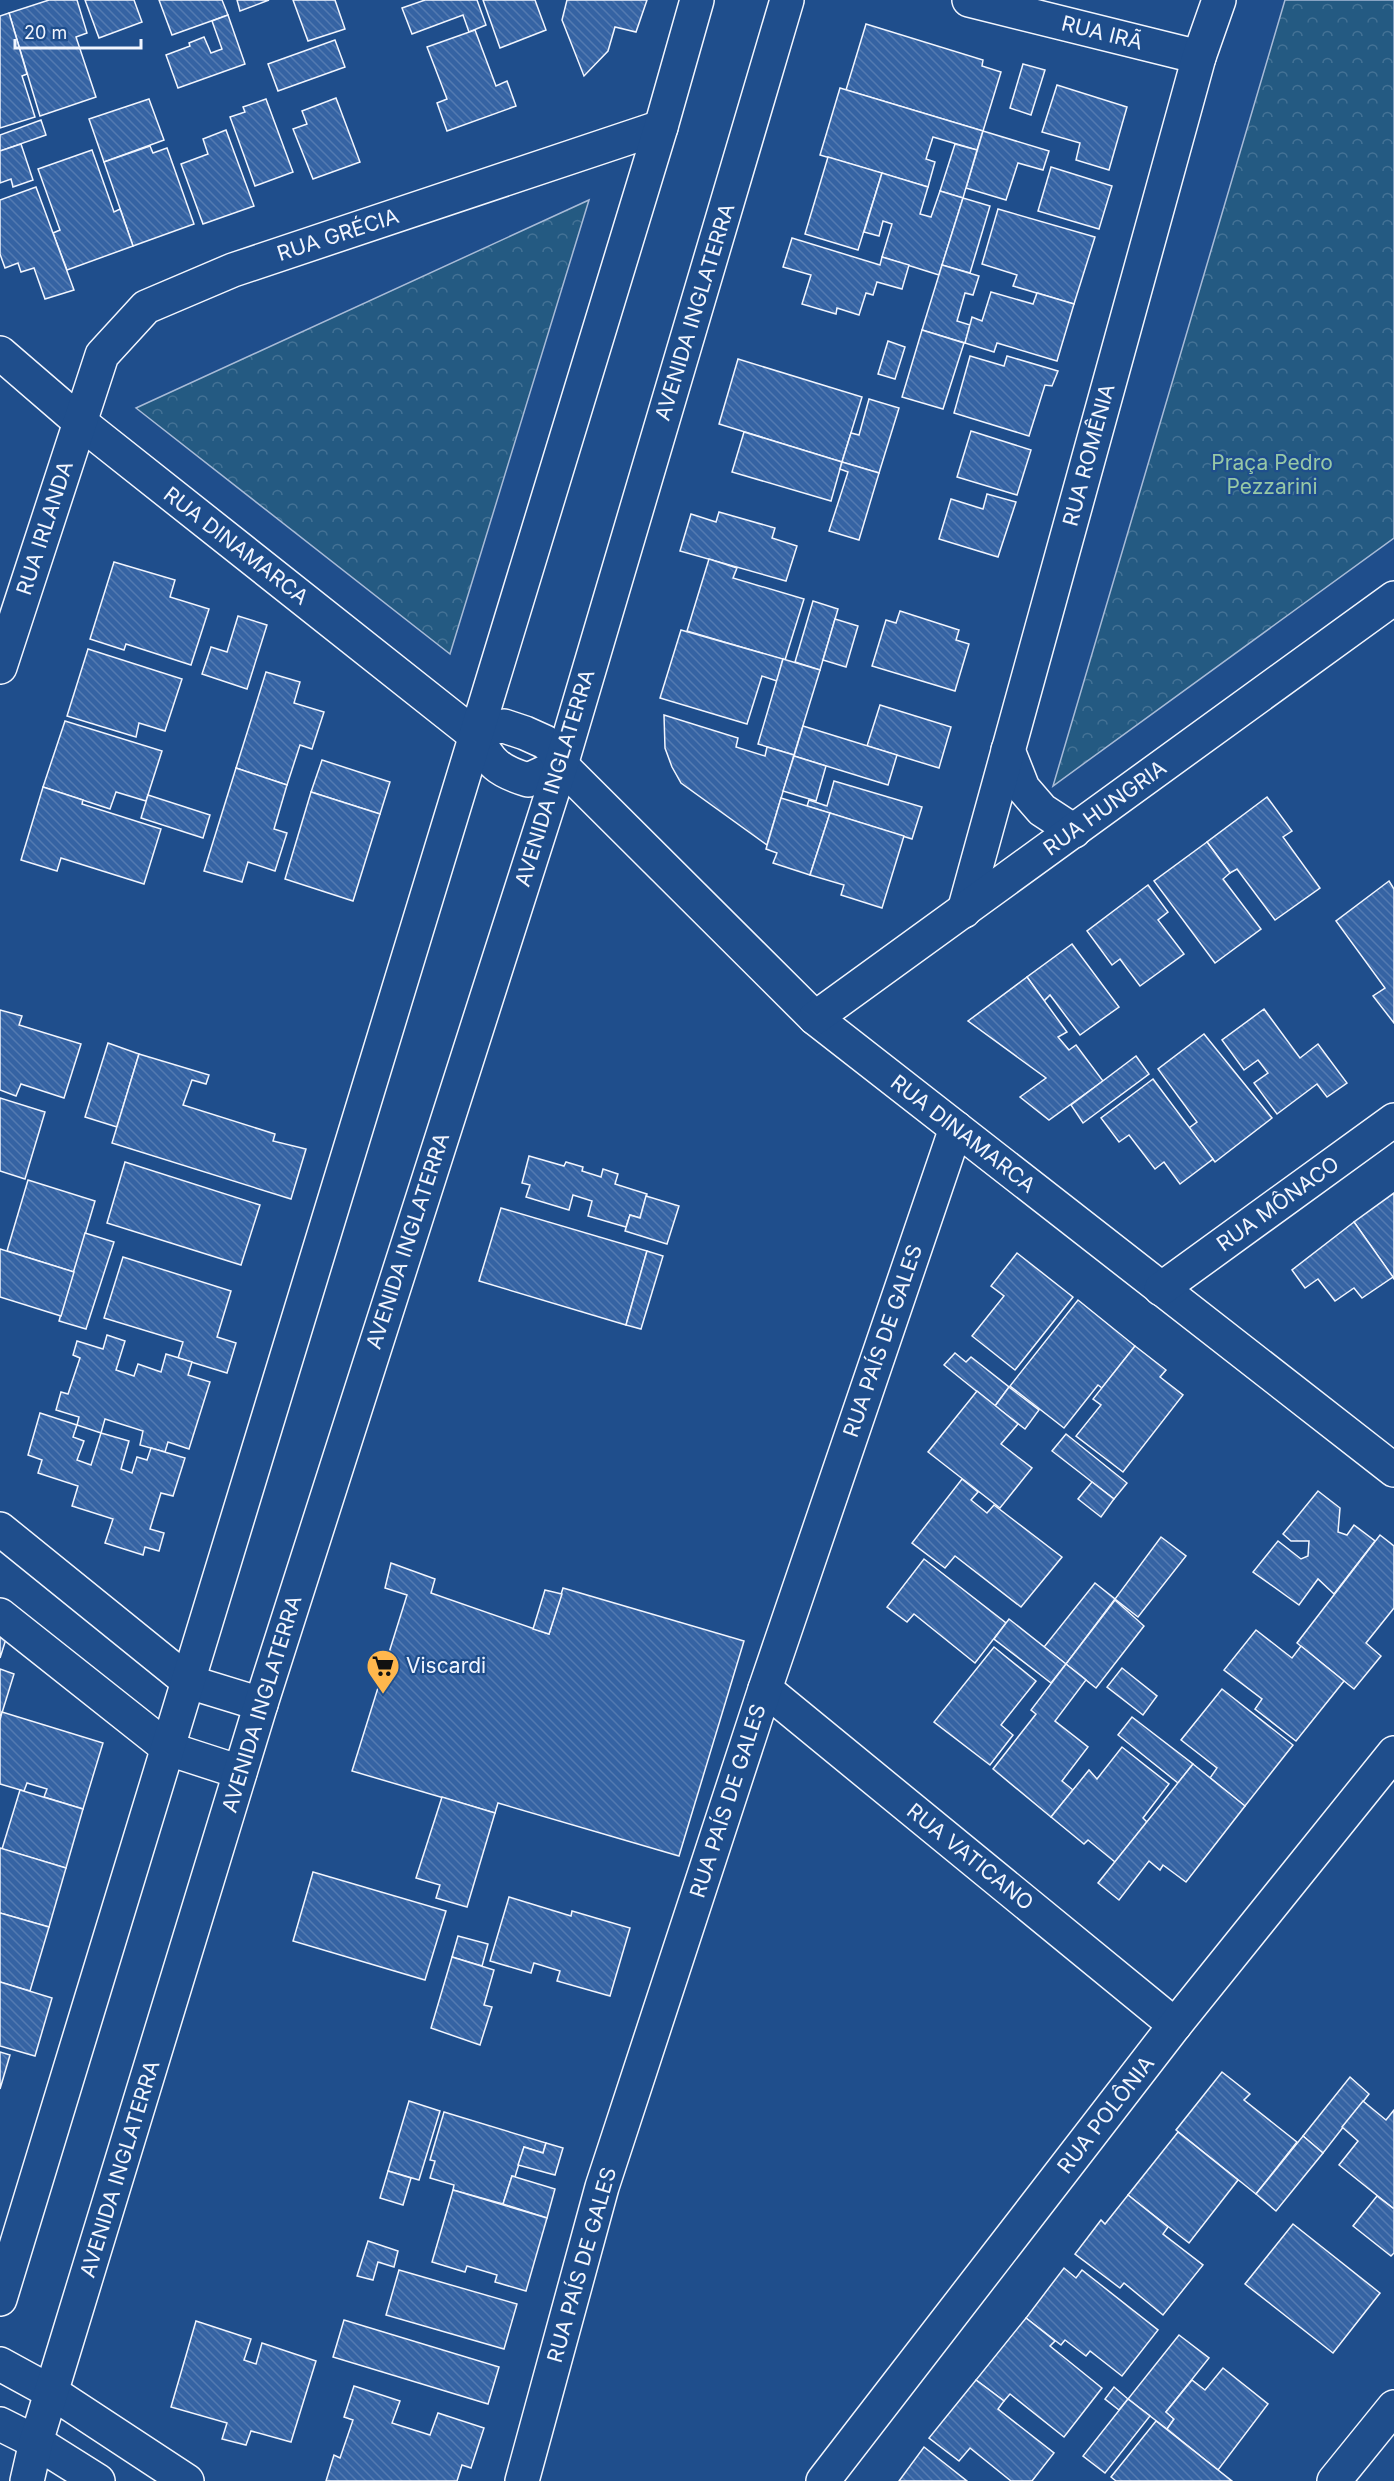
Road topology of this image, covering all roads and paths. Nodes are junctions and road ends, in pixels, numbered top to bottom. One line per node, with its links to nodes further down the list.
1 (697, 0): 6 (street)
2 (787, 0): 13 (street, AVENIDA INGLATERRA)
3 (969, 0): 5 (street, RUA IRÃ)
4 (1219, 0): 5 (street, RUA ROMÊNIA)
5 (1199, 57): 12 (street, RUA ROMÊNIA)
6 (660, 127): 8 (street, RUA GRÉCIA); 11 (street)
7 (0, 353): 8 (street, RUA DINAMARCA)
8 (80, 422): 10 (street, RUA IRLANDA); 11 (street, RUA DINAMARCA)
9 (1394, 598): 14 (street, RUA HUNGRIA)
10 (0, 667)
11 (476, 736): 13 (street, RUA DINAMARCA); 13 (street, RUA DINAMARCA); 23 (street)
12 (1008, 750): 14 (street); 15 (street, RUA ROMÊNIA)
13 (561, 765): 16 (street, RUA DINAMARCA); 25 (street, AVENIDA INGLATERRA)
14 (1074, 831): 15 (street, RUA HUNGRIA)
15 (964, 910): 16 (street, RUA HUNGRIA)
16 (815, 1018): 18 (street, RUA DINAMARCA)
17 (1394, 1120): 19 (street, RUA MÔNACO)
18 (956, 1128): 19 (street, RUA DINAMARCA); 24 (street, RUA PAÍS DE GALES)
19 (1161, 1289): 20 (street, RUA DINAMARCA)
20 (1394, 1470)
21 (0, 1529): 23 (street)
22 (0, 1615): 26 (street)
23 (189, 1682): 25 (street); 26 (street)
24 (765, 1689): 29 (street, RUA VATICANO); 39 (street, RUA PAÍS DE GALES)
25 (261, 1704): 28 (street, AVENIDA INGLATERRA)
26 (169, 1749): 28 (street); 30 (street)
27 (1394, 1753): 29 (street, RUA POLÔNIA)
28 (240, 1772): 32 (street, AVENIDA INGLATERRA)
29 (1175, 2025): 40 (street, RUA POLÔNIA)
30 (0, 2299)
31 (0, 2364): 32 (street)
32 (53, 2393): 35 (street, AVENIDA INGLATERRA); 38 (street)
33 (1394, 2407): 41 (street)
34 (0, 2424): 35 (street)
35 (36, 2442): 36 (street, AVENIDA INGLATERRA); 37 (street)
36 (27, 2481)
37 (98, 2481)
38 (187, 2481)
39 (522, 2481)
40 (823, 2481)
41 (1334, 2481)

